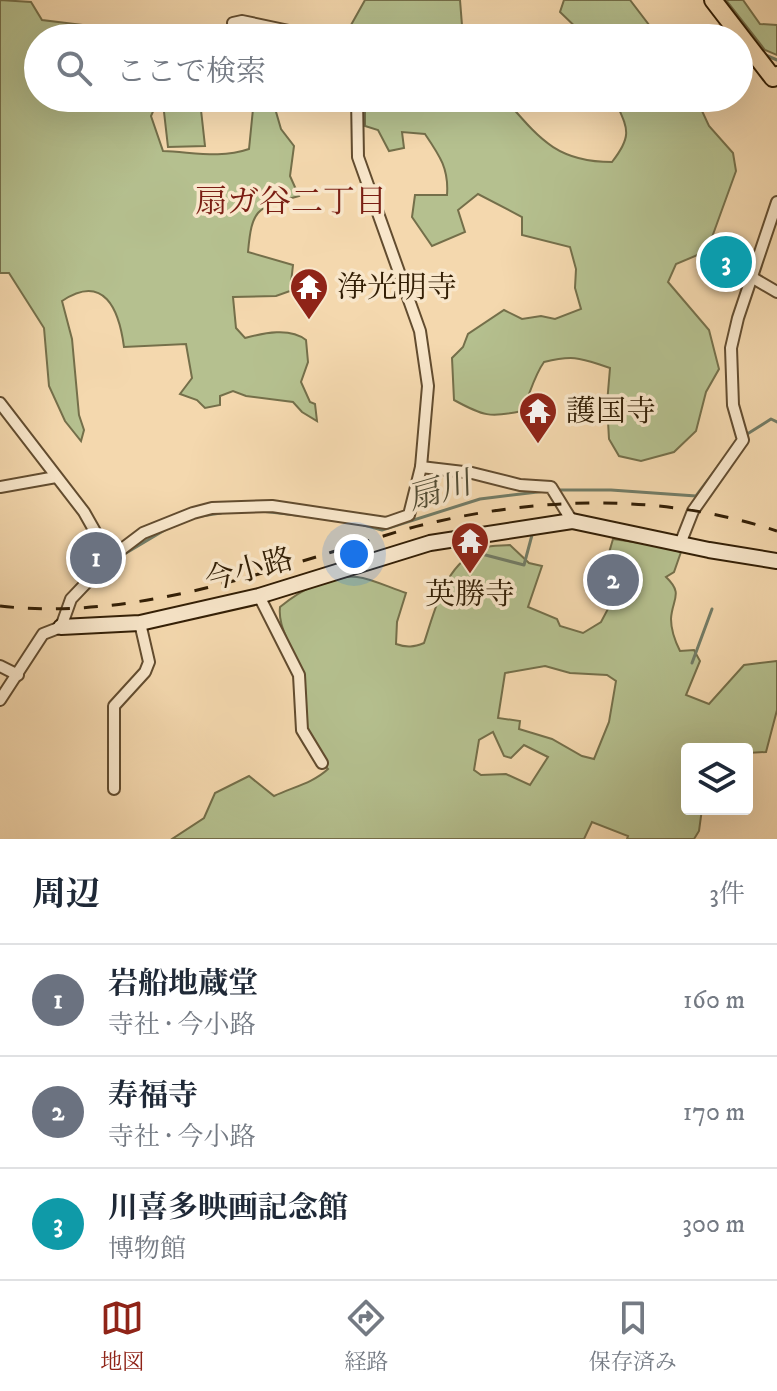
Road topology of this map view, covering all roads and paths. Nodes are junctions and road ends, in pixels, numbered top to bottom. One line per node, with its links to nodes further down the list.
1 (713, 0): 4 (main road)
2 (233, 23): 3 (street)
3 (256, 24)
4 (732, 24)
5 (753, 50): 6 (main road)
6 (776, 78)
7 (357, 112): 12 (street)
8 (777, 202): 9 (street)
9 (753, 278): 10 (street); 16 (street)
10 (777, 292)
11 (0, 403): 13 (street)
12 (421, 467): 15 (street); 17 (street)
13 (56, 477): 14 (street); 17 (street)
14 (0, 487)
15 (572, 521): 16 (street, 今小路); 19 (street, 今小路)
16 (680, 544): 18 (street, 今小路)
17 (110, 558): 21 (street)
18 (777, 561)
19 (259, 596): 20 (street, 今小路); 25 (street)
20 (140, 623): 21 (street, 今小路); 26 (street)
21 (61, 627): 23 (street)
22 (0, 666): 23 (street)
23 (18, 675): 24 (street)
24 (0, 700)
25 (322, 763)
26 (114, 789)

